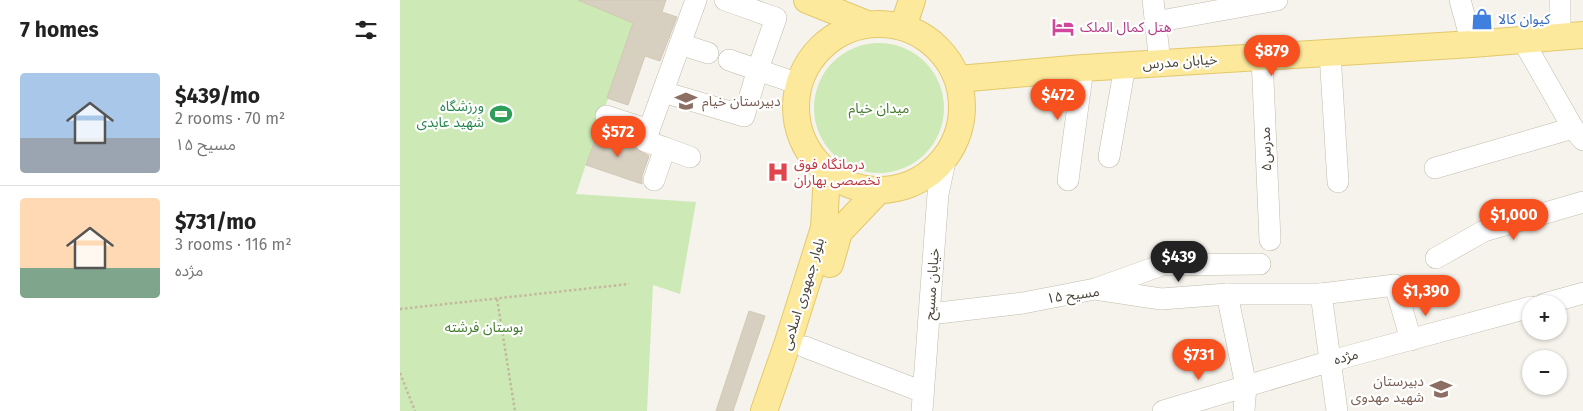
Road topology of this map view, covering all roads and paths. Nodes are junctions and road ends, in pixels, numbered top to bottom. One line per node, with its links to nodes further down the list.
1 (696, 0): 14 (street)
2 (725, 0): 21 (street)
3 (807, 0): 10 (main road)
4 (912, 0): 11 (main road)
5 (1152, 0): 9 (street)
6 (1277, 0): 9 (street)
7 (1460, 0): 15 (street)
8 (1560, 0): 12 (street)
9 (1155, 22): 18 (street)
10 (867, 24): 11 (main road); 23 (main road)
11 (903, 27): 22 (main road)
12 (1571, 36): 13 (main road, خیابان مدرس)
13 (1522, 39): 15 (main road, خیابان مدرس); 27 (street)
14 (680, 44): 21 (street); 24 (street)
15 (1472, 44): 16 (main road, خیابان مدرس)
16 (1330, 53): 17 (main road, خیابان مدرس); 36 (street)
17 (1262, 57): 18 (main road, خیابان مدرس); 39 (street, مدرس۵)
18 (1160, 63): 19 (main road, خیابان مدرس)
19 (1125, 66): 20 (main road, خیابان مدرس); 31 (street)
20 (1083, 68): 22 (main road, خیابان مدرس); 35 (street)
21 (758, 69): 23 (street); 24 (street)
22 (958, 79): 30 (main road)
23 (799, 84): 33 (main road)
24 (663, 92): 26 (street)
25 (606, 116): 26 (street)
26 (649, 130): 28 (street)
27 (1578, 134): 32 (street)
28 (665, 148): 29 (street); 34 (street)
29 (690, 156)
30 (946, 157): 37 (main road); 51 (street, خیابان مسیح)
31 (1109, 158)
32 (1435, 168)
33 (827, 173): 37 (main road); 61 (main road, بلوار جمهوری اسلامی)
34 (654, 180)
35 (1068, 180)
36 (1338, 182)
37 (878, 191): 53 (main road, بلوار جمهوری اسلامی)
38 (1583, 202): 40 (street)
39 (1270, 240)
40 (1436, 258)
41 (1260, 264): 43 (street)
42 (629, 284): 48 (path)
43 (1095, 289): 45 (street, مسیح ۱۵); 51 (street, مسیح ۱۵)
44 (1583, 293): 47 (street)
45 (1227, 294): 46 (street, مسیح ۱۵); 56 (street)
46 (1321, 294): 52 (street, مسیح ۱۵); 54 (street)
47 (1567, 298)
48 (497, 299): 49 (path); 60 (path)
49 (400, 309)
50 (1522, 309): 52 (street, مژده)
51 (930, 314): 57 (street, خیابان مسیح)
52 (1411, 340): 54 (street, مژده)
53 (806, 347): 57 (street); 62 (main road, بلوار جمهوری اسلامی)
54 (1331, 361): 56 (street, مژده); 65 (street)
55 (400, 372): 59 (path)
56 (1246, 386): 58 (street, مژده); 64 (street)
57 (923, 401)
58 (1201, 405): 63 (street, مژده)
59 (416, 411)
60 (515, 411)
61 (764, 411)
62 (784, 411)
63 (1163, 411)
64 (1244, 411)
65 (1337, 411)

